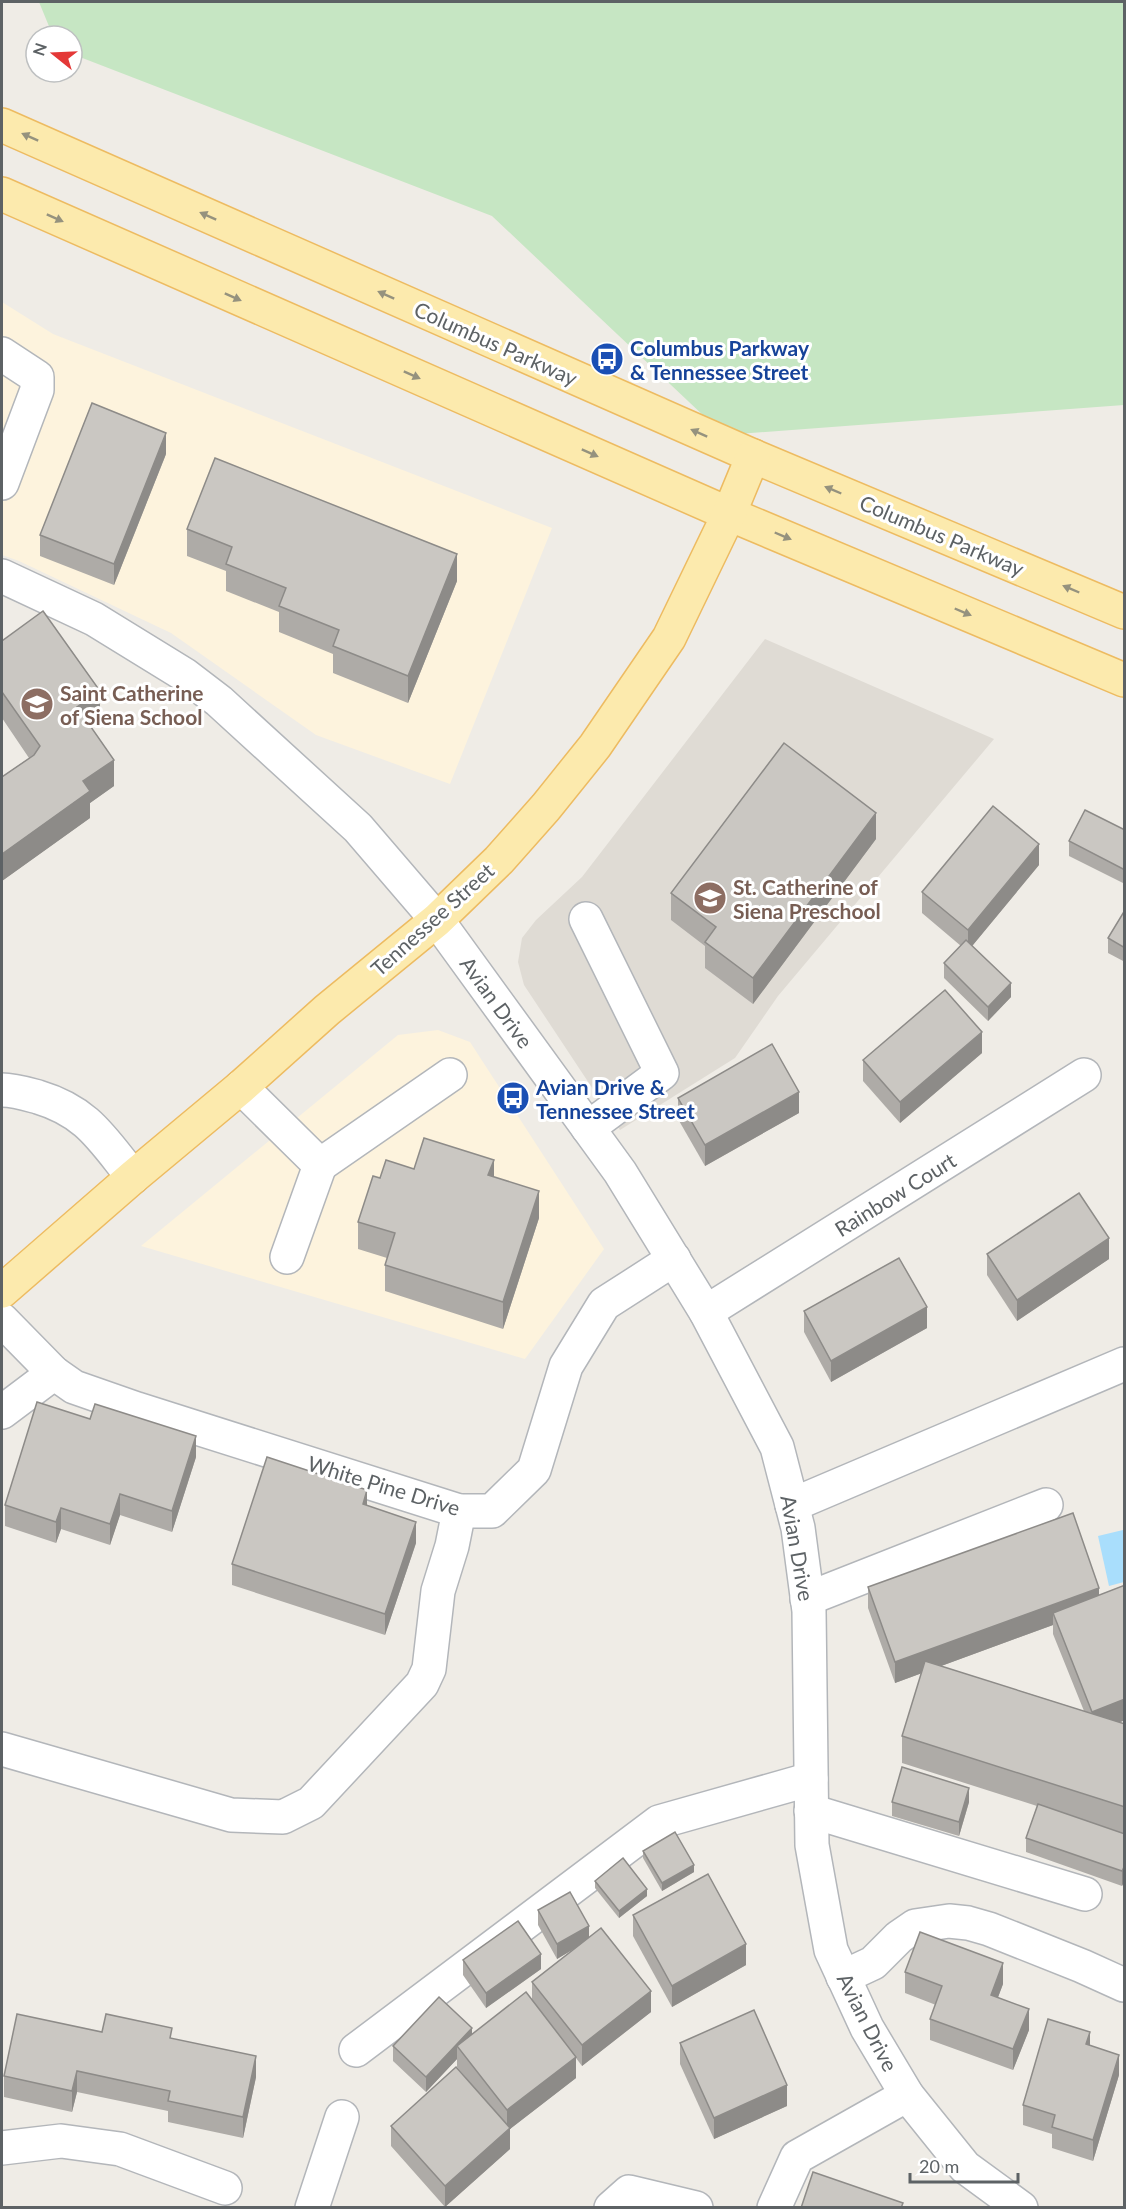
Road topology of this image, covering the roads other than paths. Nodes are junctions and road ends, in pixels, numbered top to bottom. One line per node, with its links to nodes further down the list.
1 (2, 125): 4 (main road, Columbus Parkway, one-way to 1)
2 (2, 194): 6 (main road, one-way to 6)
3 (2, 354): 5 (street)
4 (753, 456): 6 (main road, Tennessee Street); 8 (main road, Columbus Parkway, one-way to 4)
5 (2, 483)
6 (729, 514): 9 (main road, one-way to 9); 11 (main road, Tennessee Street)
7 (2, 576): 11 (street, Avian Drive)
8 (1125, 612)
9 (1125, 680)
10 (586, 919): 16 (street)
11 (437, 920): 14 (main road, Tennessee Street); 16 (street, Avian Drive)
12 (1084, 1075): 22 (street, Rainbow Court)
13 (450, 1076): 17 (street)
14 (241, 1087): 17 (street); 18 (main road, Tennessee Street)
15 (2, 1090): 18 (street)
16 (588, 1128): 20 (street, Avian Drive)
17 (320, 1165): 19 (street)
18 (133, 1177): 21 (main road, Tennessee Street)
19 (287, 1257)
20 (674, 1259): 22 (street, Avian Drive); 29 (street, White Pine Drive)
21 (2, 1291)
22 (706, 1312): 27 (street, Avian Drive)
23 (10, 1329): 25 (street, White Pine Drive)
24 (1124, 1364): 27 (street)
25 (54, 1373): 26 (street); 29 (street, White Pine Drive)
26 (2, 1412)
27 (792, 1505): 30 (street, Avian Drive)
28 (1046, 1505): 30 (street)
29 (459, 1511): 31 (street)
30 (807, 1599): 32 (street, Avian Drive)
31 (2, 1749)
32 (811, 1795): 33 (street); 34 (street, Avian Drive); 36 (street)
33 (1085, 1894)
34 (843, 1977): 35 (street); 37 (street, Avian Drive)
35 (1125, 1985)
36 (356, 2050)
37 (907, 2095): 44 (street); 45 (street, Avian Drive)
38 (342, 2117): 41 (street)
39 (2, 2148): 40 (street)
40 (225, 2188)
41 (312, 2208)
42 (611, 2208): 43 (street)
43 (696, 2208)
44 (774, 2208)
45 (1021, 2208)

